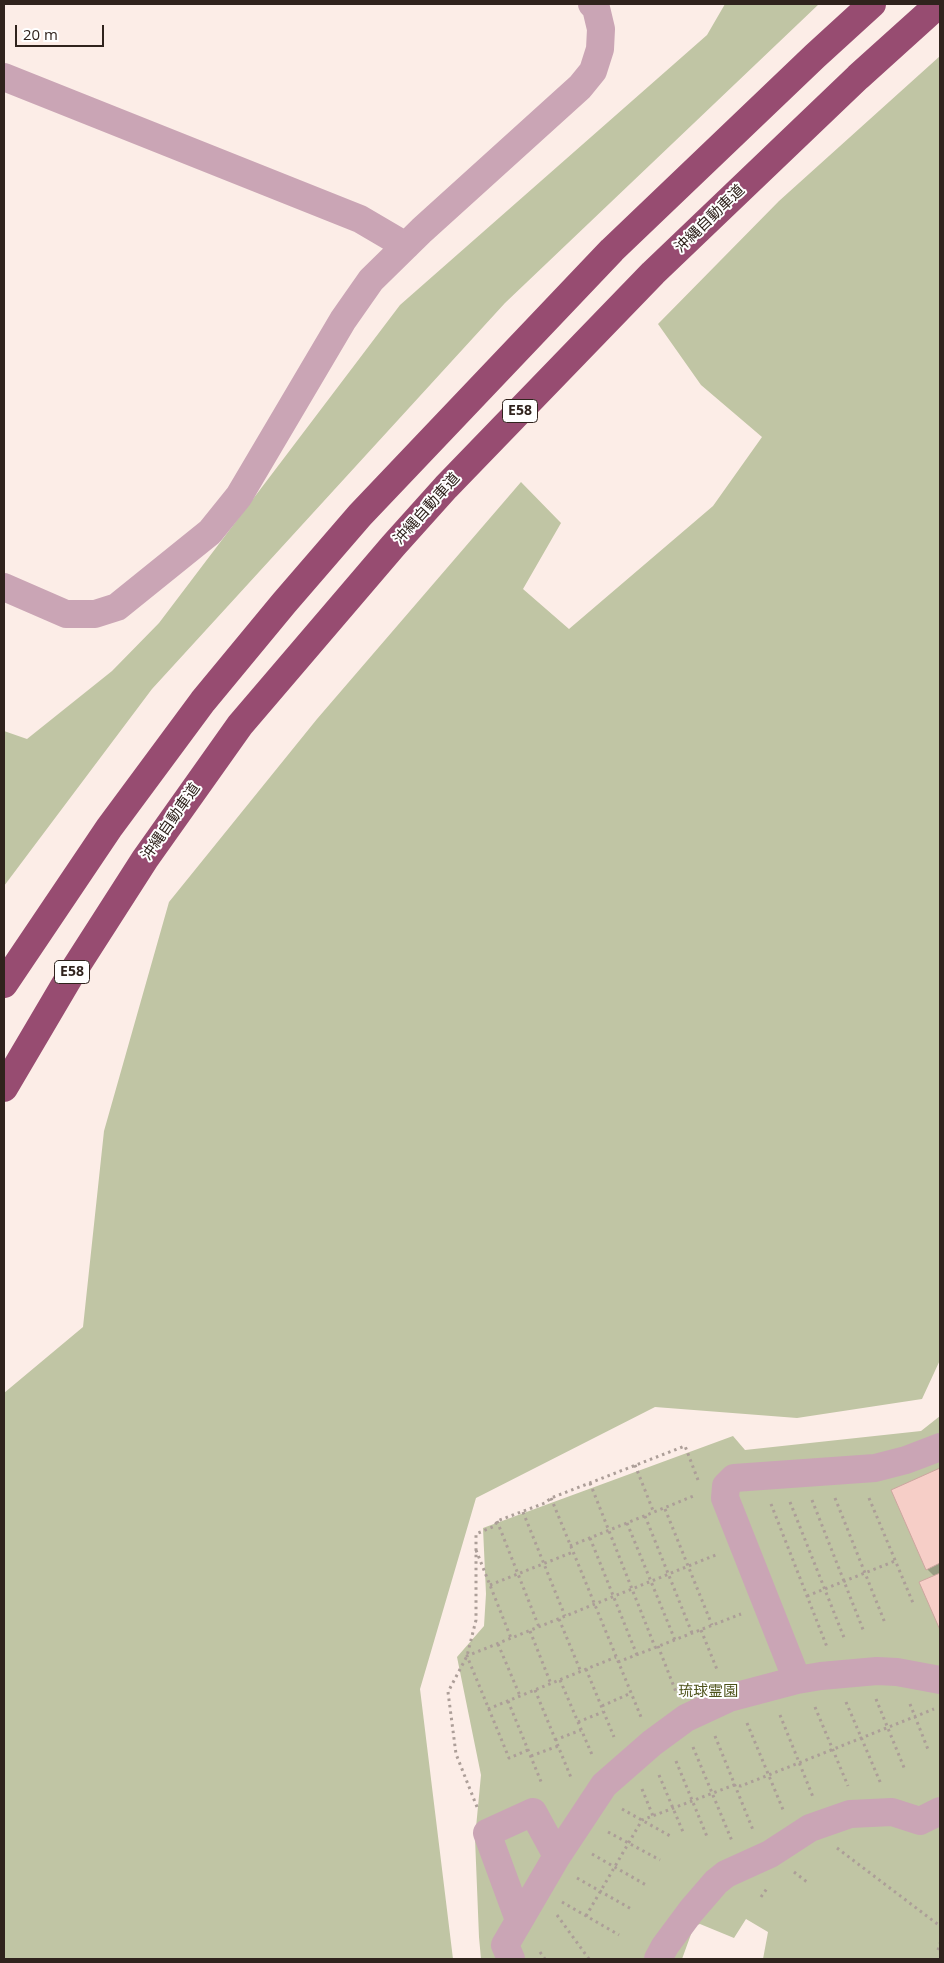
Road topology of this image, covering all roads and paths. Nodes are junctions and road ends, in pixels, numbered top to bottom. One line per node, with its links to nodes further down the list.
1 (592, 4): 5 (street)
2 (872, 4): 7 (highway)
3 (939, 4): 8 (highway, 沖縄自動車道 / E58)
4 (4, 77): 5 (street)
5 (406, 246): 6 (street)
6 (4, 587)
7 (4, 984)
8 (4, 1088)
9 (940, 1447): 11 (street)
10 (635, 1465): 13 (path); 14 (path); 18 (path)
11 (857, 1470): 12 (street); 27 (path)
12 (791, 1475): 14 (street); 31 (path); 37 (path); 42 (path); 46 (path)
13 (590, 1482): 15 (path); 48 (path)
14 (714, 1495): 16 (path); 23 (street)
15 (551, 1498): 17 (path); 24 (path)
16 (665, 1508): 18 (path); 38 (path)
17 (523, 1512): 20 (path); 28 (path)
18 (654, 1513): 19 (path)
19 (645, 1516): 21 (path); 43 (path)
20 (497, 1522): 25 (path); 29 (path)
21 (627, 1524): 22 (path); 45 (path)
22 (590, 1538): 24 (path); 50 (path)
23 (743, 1544): 33 (path); 34 (street)
24 (570, 1546): 26 (path)
25 (476, 1549): 30 (path); 51 (path)
26 (573, 1552): 28 (path); 33 (path)
27 (896, 1560): 31 (path); 32 (path)
28 (544, 1564): 29 (path); 35 (path)
29 (518, 1574): 30 (path); 39 (path)
30 (490, 1586): 44 (path)
31 (807, 1596): 49 (path)
32 (913, 1603)
33 (594, 1604): 35 (path); 52 (path)
34 (766, 1604): 38 (path); 59 (street)
35 (565, 1616): 36 (path)
36 (559, 1619): 39 (path); 55 (path)
37 (885, 1623)
38 (712, 1625): 40 (path)
39 (539, 1627): 41 (path)
40 (701, 1630): 43 (path); 65 (path)
41 (530, 1631): 44 (path); 61 (path)
42 (864, 1632)
43 (692, 1633): 45 (path)
44 (511, 1638): 47 (path)
45 (675, 1640): 48 (path)
46 (845, 1640)
47 (498, 1644): 51 (path); 64 (path)
48 (657, 1647): 50 (path); 80 (path)
49 (830, 1654)
50 (637, 1655): 53 (path)
51 (467, 1656): 71 (path); 110 (path)
52 (616, 1657): 53 (path); 54 (path)
53 (618, 1662): 63 (path)
54 (586, 1669): 55 (path); 69 (path)
55 (581, 1672): 58 (path)
56 (865, 1672): 57 (street); 59 (street); 78 (path)
57 (897, 1672): 60 (street); 74 (path)
58 (560, 1680): 61 (path); 76 (path)
59 (797, 1680): 65 (street)
60 (940, 1680)
61 (551, 1684): 62 (path)
62 (535, 1690): 64 (path); 82 (path)
63 (631, 1694): 69 (path); 83 (path)
64 (520, 1696): 67 (path)
65 (729, 1698): 80 (street)
66 (845, 1699): 81 (path)
67 (508, 1701): 71 (path); 85 (path)
68 (814, 1704): 86 (path)
69 (602, 1706): 73 (path)
70 (940, 1706): 74 (path)
71 (488, 1709): 85 (path)
72 (778, 1711): 90 (path)
73 (604, 1712): 76 (path); 94 (path)
74 (915, 1716): 78 (path); 87 (path)
75 (747, 1721): 93 (path)
76 (578, 1722): 79 (path)
77 (712, 1728): 95 (path)
78 (888, 1728): 81 (path); 91 (path)
79 (581, 1730): 82 (path); 102 (path)
80 (689, 1731): 83 (street); 98 (path)
81 (861, 1738): 86 (path); 96 (path)
82 (555, 1740): 84 (path)
83 (652, 1743): 94 (street)
84 (558, 1746): 88 (path); 102 (path)
85 (528, 1750): 88 (path)
86 (833, 1750): 90 (path); 99 (path)
87 (929, 1752)
88 (531, 1756): 97 (path)
89 (676, 1760): 101 (path)
90 (799, 1763): 93 (path); 100 (path)
91 (905, 1770)
92 (658, 1772): 103 (path)
93 (768, 1775): 95 (path); 107 (path)
94 (634, 1776): 102 (street); 105 (path)
95 (734, 1785): 98 (path); 108 (path)
96 (882, 1787)
97 (545, 1791)
98 (712, 1793): 101 (path); 114 (path)
99 (851, 1794)
100 (814, 1798)
101 (693, 1801): 103 (path); 112 (path)
102 (593, 1803): 106 (path); 113 (path); 115 (street)
103 (673, 1808): 105 (path); 109 (path)
104 (940, 1811): 107 (street)
105 (653, 1816): 106 (path)
106 (642, 1820): 111 (path); 113 (path)
107 (798, 1824): 124 (path); 130 (street)
108 (753, 1831)
109 (683, 1832)
110 (487, 1833): 115 (street); 123 (street)
111 (672, 1837)
112 (708, 1839)
113 (628, 1843): 116 (path); 117 (path)
114 (734, 1846)
115 (559, 1853): 117 (path); 119 (street); 120 (path)
116 (660, 1860)
117 (614, 1867): 118 (path); 120 (path)
118 (646, 1885)
119 (538, 1888): 122 (path); 123 (street); 129 (path)
120 (600, 1891): 121 (path); 122 (path)
121 (633, 1910)
122 (586, 1916): 125 (path)
123 (519, 1920): 128 (street)
124 (940, 1926)
125 (619, 1935)
126 (940, 1944): 127 (path)
127 (938, 1950)
128 (511, 1959)
129 (588, 1959)
130 (658, 1959)

